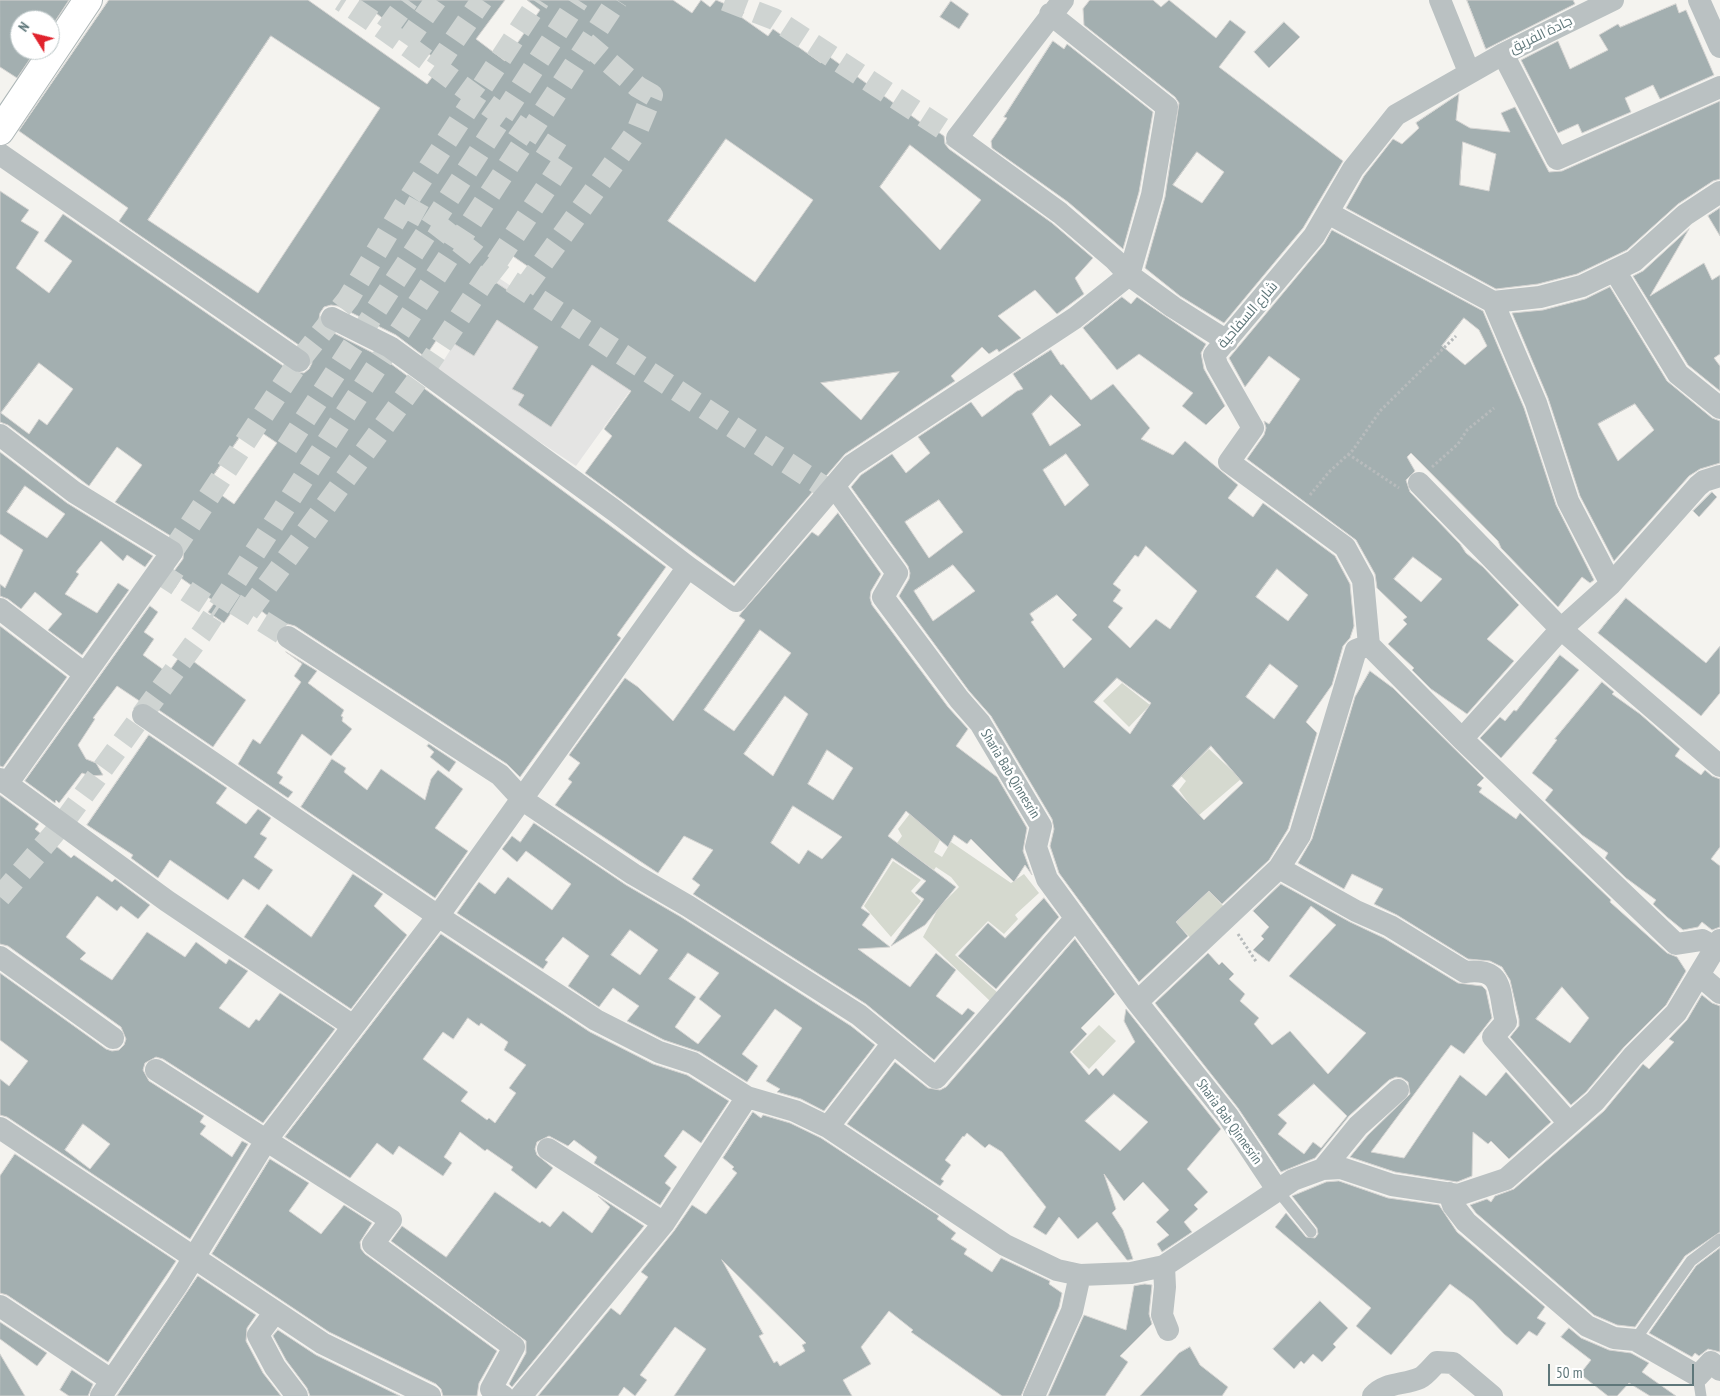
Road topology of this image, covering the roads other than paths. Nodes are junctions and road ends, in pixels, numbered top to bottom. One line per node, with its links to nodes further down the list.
1 (88, 0): 10 (street)
2 (1440, 0): 8 (street)
3 (1613, 0): 7 (street, جادة الفريق)
4 (1699, 0): 6 (street)
5 (1056, 7): 14 (street); 14 (street)
6 (1720, 47)
7 (1502, 54): 8 (street, جادة الفريق); 9 (street)
8 (1469, 72): 12 (street, شارع السفاحية)
9 (1720, 87)
10 (3, 125): 18 (street)
11 (1720, 192): 13 (street)
12 (1328, 213): 15 (street); 17 (street, شارع السفاحية)
13 (1615, 270): 15 (street); 19 (street)
14 (1129, 275): 17 (street); 23 (street)
15 (1494, 302): 25 (street)
16 (332, 318): 24 (street)
17 (1227, 342): 29 (street, شارع السفاحية)
18 (299, 361)
19 (1720, 408)
20 (0, 435): 30 (street)
21 (1720, 476): 25 (street)
22 (1420, 483): 27 (street)
23 (834, 486): 24 (street); 38 (street, Sharia Bab Qinnesrin)
24 (688, 567): 35 (street)
25 (1611, 584): 27 (street)
26 (0, 609): 30 (street)
27 (1561, 629): 32 (street); 33 (street)
28 (288, 637): 35 (street)
29 (1369, 645): 32 (street); 36 (street)
30 (86, 674): 34 (street)
31 (143, 715): 37 (street)
32 (1462, 739): 39 (street)
33 (1717, 758)
34 (4, 781): 44 (street)
35 (523, 800): 37 (street); 46 (street)
36 (1279, 868): 43 (street); 50 (street)
37 (438, 916): 44 (street); 49 (street)
38 (1075, 919): 43 (street, Sharia Bab Qinnesrin); 46 (street)
39 (1718, 944): 41 (street)
40 (0, 957): 45 (street)
41 (1699, 975): 42 (street); 50 (street)
42 (1720, 993)
43 (1137, 1002): 56 (street, Sharia Bab Qinnesrin)
44 (353, 1026): 53 (street)
45 (112, 1038)
46 (893, 1043): 51 (street)
47 (156, 1070): 53 (street)
48 (1398, 1090): 55 (street)
49 (747, 1097): 51 (street); 58 (street)
50 (1569, 1123): 57 (street)
51 (828, 1127): 63 (street)
52 (0, 1128): 61 (street)
53 (267, 1139): 61 (street); 71 (street)
54 (548, 1149): 58 (street)
55 (1323, 1169): 56 (street); 57 (street)
56 (1278, 1191): 59 (lane); 62 (street)
57 (1450, 1193): 67 (street)
58 (664, 1223): 74 (street)
59 (1311, 1232)
60 (1720, 1239): 67 (lane)
61 (192, 1257): 65 (street); 69 (street)
62 (1164, 1266): 63 (street); 66 (street)
63 (1080, 1275): 75 (street)
64 (0, 1306): 69 (street)
65 (275, 1312): 72 (street); 73 (street)
66 (1168, 1330)
67 (1635, 1340): 68 (street)
68 (1710, 1371)
69 (106, 1388)
70 (1397, 1390): 76 (street); 77 (street)
71 (494, 1394)
72 (297, 1396)
73 (430, 1396)
74 (521, 1396)
75 (1034, 1396)
76 (1373, 1396)
77 (1492, 1396)

